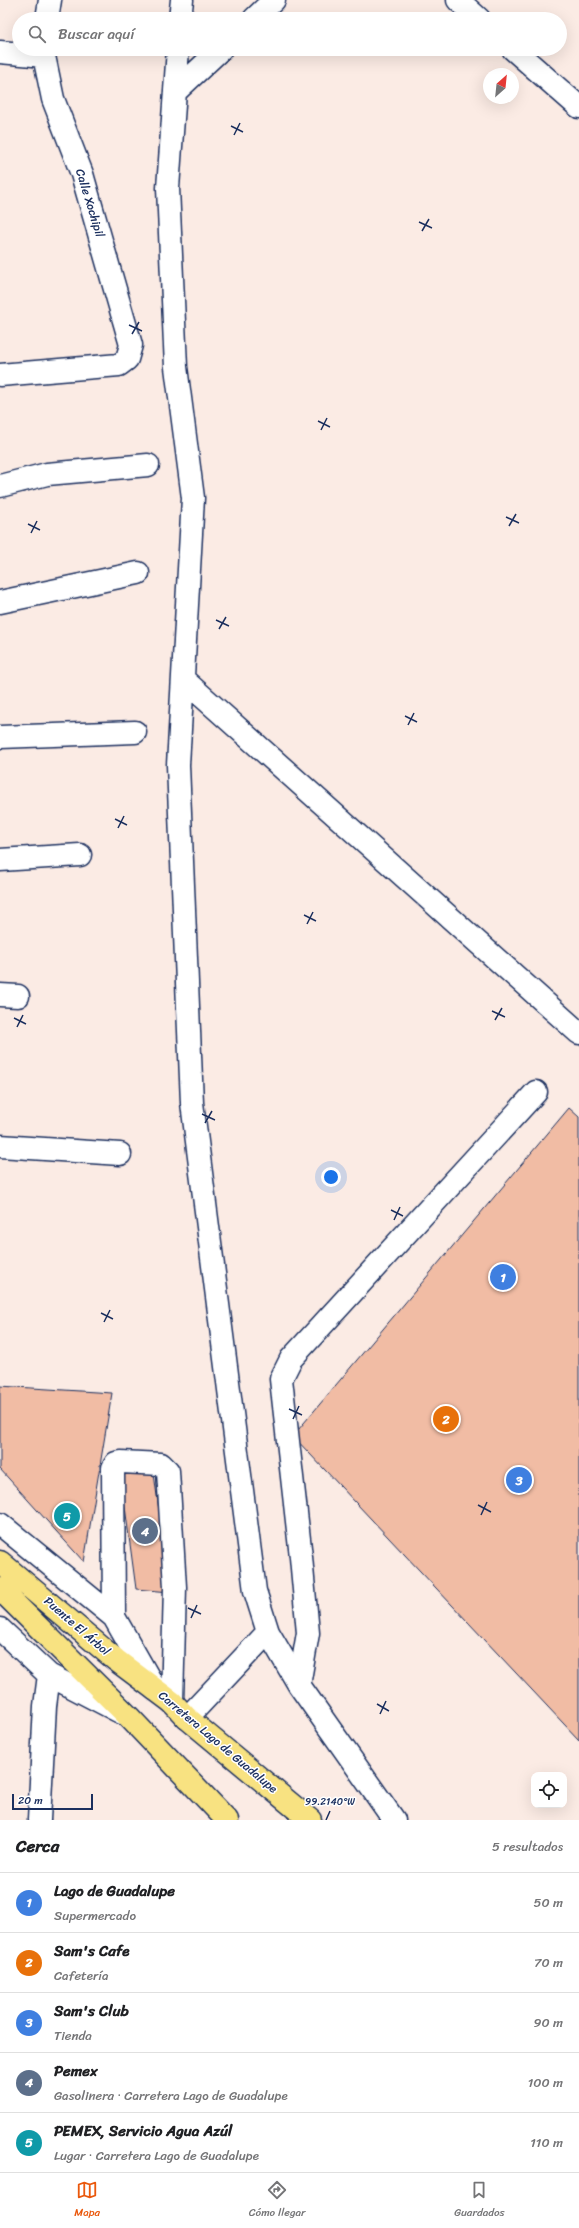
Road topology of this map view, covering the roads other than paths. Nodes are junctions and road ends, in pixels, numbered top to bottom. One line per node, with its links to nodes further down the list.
1 (50, 0): 5 (street)
2 (182, 0): 6 (street)
3 (274, 0): 7 (street)
4 (458, 0): 8 (street)
5 (49, 12)
6 (181, 12)
7 (261, 12)
8 (471, 12)
9 (0, 52): 10 (street)
10 (12, 52)
11 (45, 56): 17 (street, Calle Xochipil)
12 (178, 56): 15 (street)
13 (214, 56): 15 (street)
14 (521, 56): 16 (street)
15 (175, 92): 22 (street)
16 (579, 107)
17 (0, 375)
18 (148, 465): 19 (street)
19 (0, 486)
20 (138, 573): 21 (street)
21 (0, 602)
22 (183, 679): 27 (street); 36 (street)
23 (135, 732): 24 (street)
24 (0, 737)
25 (80, 855): 26 (street)
26 (0, 860)
27 (579, 1033)
28 (536, 1092): 38 (street)
29 (0, 1146): 30 (street)
30 (120, 1154)
31 (0, 1524): 34 (street, Carretera Lago de Guadalupe)
32 (0, 1562): 39 (main road, Puente El Árbol)
33 (0, 1589): 40 (main road, Puente El Árbol)
34 (114, 1617): 39 (street, Carretera Lago de Guadalupe); 39 (street)
35 (0, 1629): 37 (street)
36 (268, 1632): 38 (street); 41 (street)
37 (49, 1675): 40 (street); 42 (street)
38 (299, 1686): 45 (street)
39 (163, 1695): 41 (main road, Carretera Lago de Guadalupe)
40 (129, 1716): 43 (main road)
41 (187, 1718): 44 (main road, Carretera Lago de Guadalupe)
42 (39, 1820)
43 (227, 1820)
44 (310, 1820)
45 (394, 1820)

